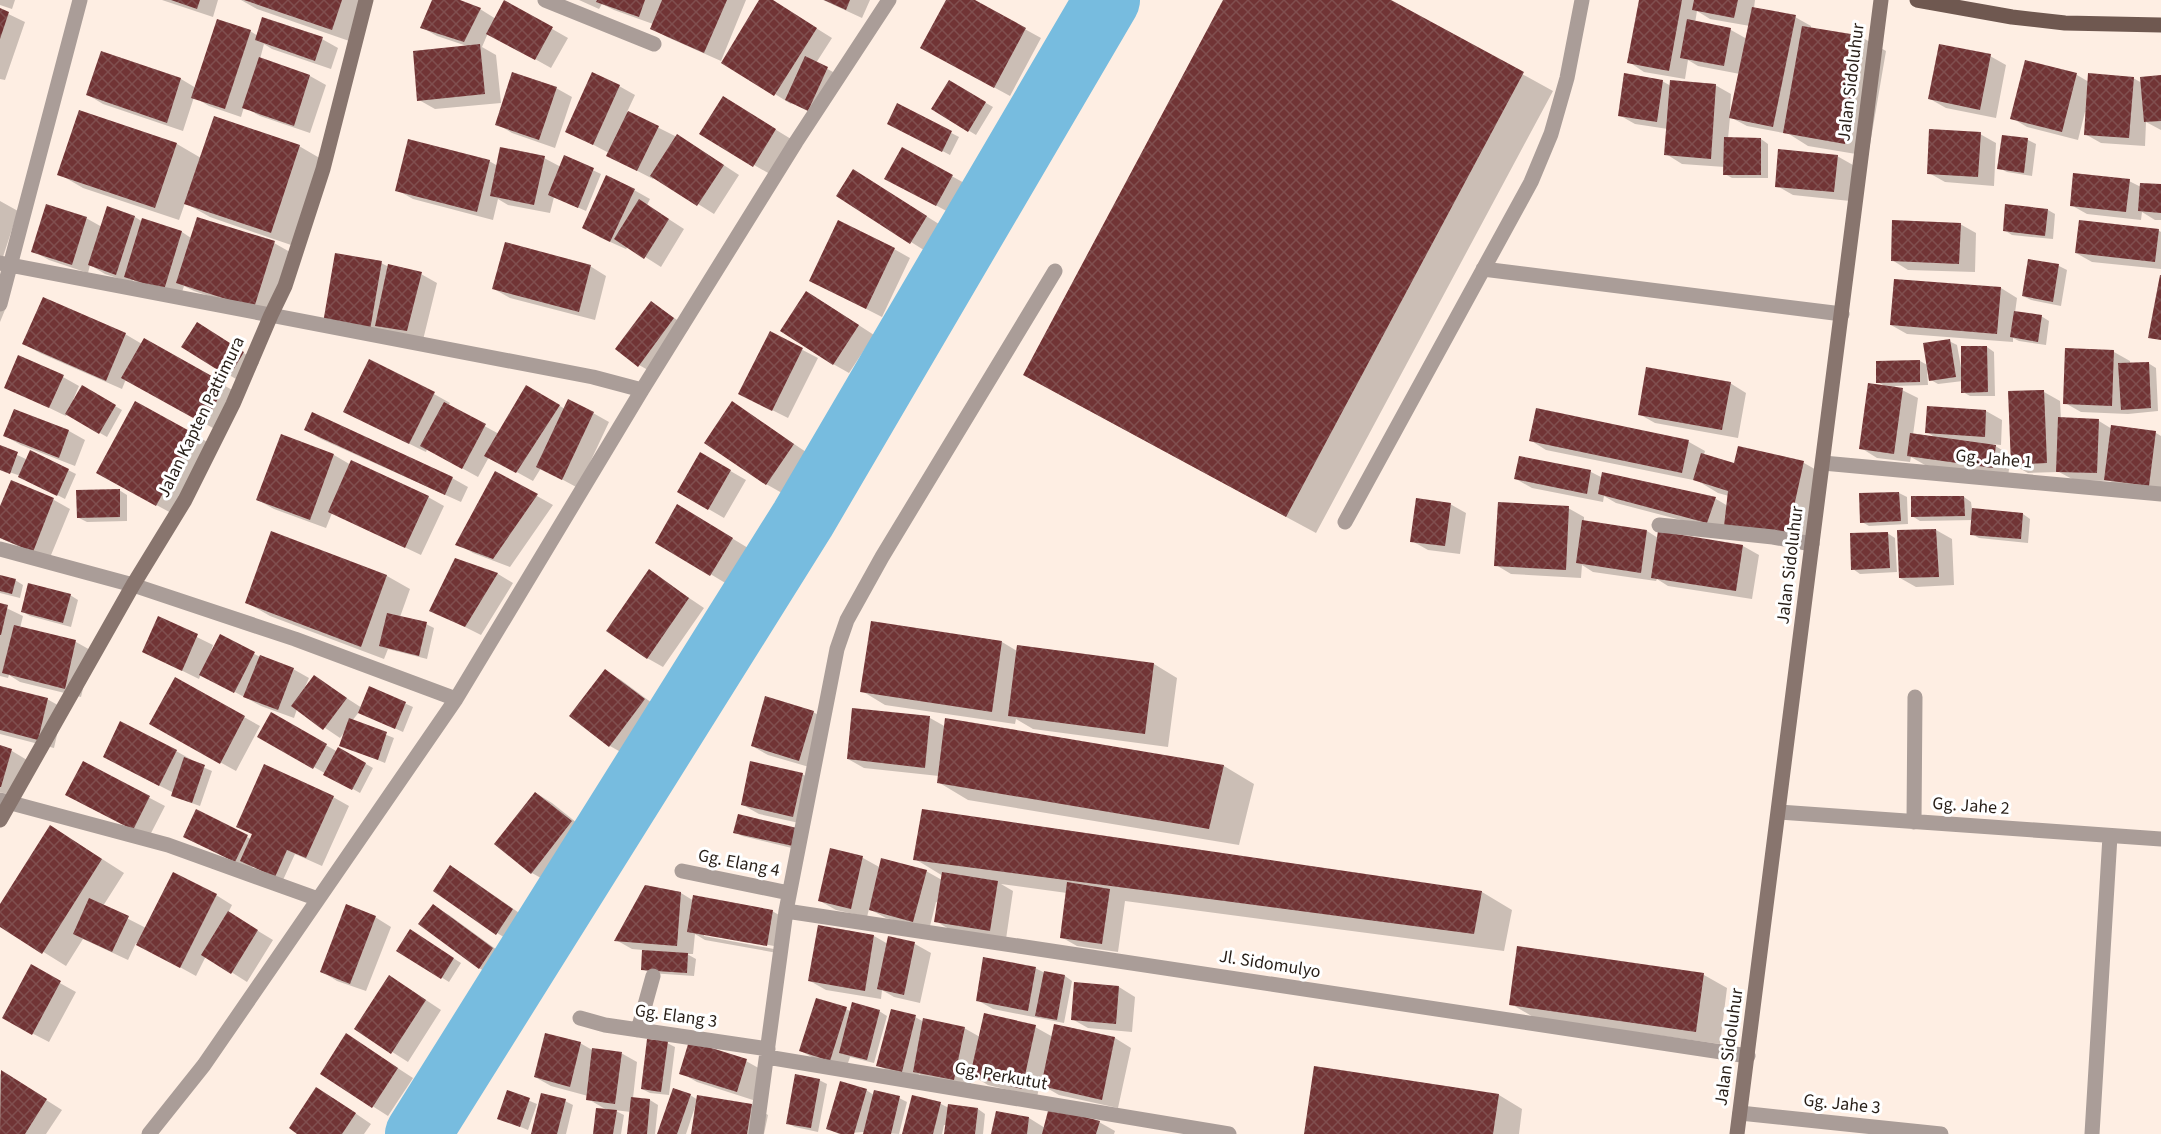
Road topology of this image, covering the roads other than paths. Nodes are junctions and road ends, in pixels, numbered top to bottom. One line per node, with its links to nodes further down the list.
1 (80, 0): 10 (street)
2 (366, 0): 15 (main road, Jalan Kapten Pattimura)
3 (545, 0): 9 (street)
4 (889, 0): 16 (street)
5 (1582, 0): 11 (street)
6 (1881, 0): 14 (main road, Jalan Sidoluhur)
7 (1917, 0): 8 (main road)
8 (2161, 25)
9 (654, 44)
10 (5, 264): 13 (street); 15 (street)
11 (1483, 269): 14 (street); 19 (street)
12 (1055, 271): 33 (street)
13 (0, 304)
14 (1842, 314): 17 (main road, Jalan Sidoluhur)
15 (271, 315): 16 (street); 23 (main road, Jalan Kapten Pattimura)
16 (642, 390): 25 (street)
17 (1823, 463): 18 (street, Gg. Jahe 1); 21 (main road, Jalan Sidoluhur)
18 (2161, 494)
19 (1345, 522)
20 (1659, 525): 21 (street)
21 (1812, 543): 27 (main road, Jalan Sidoluhur)
22 (0, 549): 23 (street)
23 (133, 585): 25 (street); 26 (main road, Jalan Kapten Pattimura)
24 (1915, 697): 29 (street)
25 (456, 699): 34 (street)
26 (5, 802): 28 (main road, Jalan Kapten Pattimura); 34 (street)
27 (1779, 812): 29 (street, Gg. Jahe 2); 40 (main road, Jalan Sidoluhur)
28 (0, 820)
29 (1914, 822): 30 (street, Gg. Jahe 2)
30 (2110, 836): 31 (street, Gg. Jahe 2); 47 (street)
31 (2161, 840)
32 (682, 871): 33 (street, Gg. Elang 4)
33 (789, 893): 35 (street)
34 (318, 899): 42 (street)
35 (786, 911): 39 (street); 40 (street, Jl. Sidomulyo)
36 (653, 976): 38 (street)
37 (580, 1018): 38 (street, Gg. Elang 3)
38 (638, 1030): 39 (street, Gg. Elang 3)
39 (767, 1053): 43 (street); 44 (street, Gg. Perkutut)
40 (1748, 1056): 41 (main road, Jalan Sidoluhur)
41 (1740, 1113): 45 (main road, Jalan Sidoluhur); 46 (street, Gg. Jahe 3)
42 (149, 1134)
43 (756, 1134)
44 (1229, 1134)
45 (1737, 1134)
46 (1941, 1134)
47 (2092, 1134)

